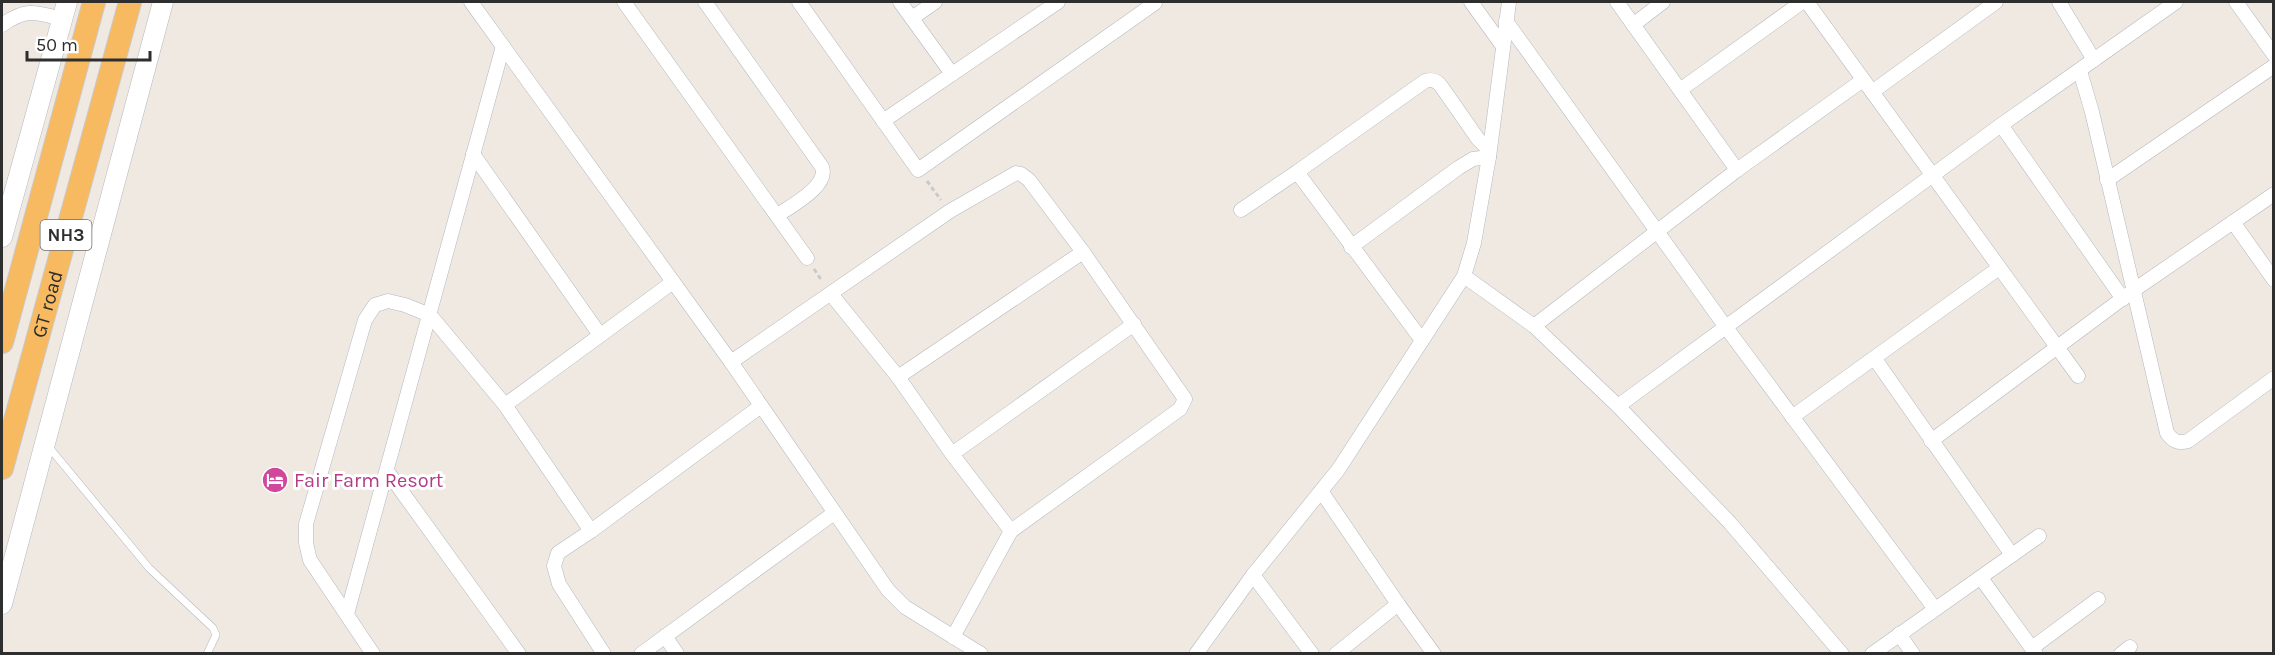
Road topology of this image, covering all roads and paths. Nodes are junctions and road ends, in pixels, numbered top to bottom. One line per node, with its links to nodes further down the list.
1 (94, 2): 68 (highway, GT road / NH3)
2 (130, 2): 82 (highway, GT road / NH3)
3 (163, 2): 79 (main road)
4 (471, 2): 28 (street)
5 (705, 2): 49 (street)
6 (798, 2): 37 (street)
7 (900, 2): 23 (street)
8 (935, 2): 23 (street)
9 (1058, 2): 33 (street)
10 (1155, 2): 41 (street)
11 (1471, 2): 27 (street)
12 (1509, 2): 24 (street)
13 (1617, 2): 26 (street)
14 (1663, 2): 26 (street)
15 (1803, 2): 35 (street)
16 (1807, 2): 34 (street)
17 (1996, 2): 36 (street)
18 (2059, 2): 30 (street)
19 (2176, 2): 30 (street)
20 (2236, 2): 29 (street)
21 (629, 3): 49 (street)
22 (64, 10): 25 (street); 52 (main road)
23 (912, 18): 33 (street)
24 (1506, 21): 27 (street); 51 (street)
25 (2, 25)
26 (1633, 25): 35 (street)
27 (1502, 45): 40 (street)
28 (503, 46): 39 (street); 59 (street)
29 (2274, 55)
30 (2094, 60): 32 (street)
31 (2274, 66): 45 (street)
32 (2080, 71): 38 (street); 45 (street)
33 (952, 74): 37 (street)
34 (1863, 80): 36 (street); 42 (street)
35 (1680, 90): 42 (street)
36 (1872, 92): 44 (street)
37 (883, 122): 41 (street)
38 (2001, 125): 44 (street); 61 (street)
39 (473, 154): 62 (street); 66 (street)
40 (1489, 154): 43 (street); 53 (street); 57 (street)
41 (918, 170): 48 (path)
42 (1737, 170): 51 (street)
43 (1298, 172): 47 (street); 53 (street)
44 (1933, 176): 56 (street); 65 (street)
45 (2107, 180): 61 (street)
46 (2274, 194): 50 (street)
47 (1241, 210)
48 (951, 211): 54 (street); 60 (street)
49 (778, 215): 55 (street)
50 (2233, 222): 58 (street); 61 (street)
51 (1657, 230): 64 (street); 65 (street)
52 (2, 237)
53 (1351, 247): 67 (street)
54 (1083, 252): 63 (street); 73 (street)
55 (807, 258): 60 (path)
56 (1999, 268): 69 (street); 70 (street)
57 (1464, 276): 64 (street); 67 (street)
58 (2274, 280)
59 (673, 282): 66 (street); 71 (street)
60 (831, 294): 71 (street); 73 (street)
61 (2128, 295): 69 (street); 74 (street)
62 (430, 315): 75 (street); 83 (street); 96 (street)
63 (1134, 324): 81 (street); 87 (street)
64 (1534, 326): 77 (street)
65 (1725, 326): 77 (street); 78 (street)
66 (600, 335): 75 (street)
67 (1421, 339): 84 (street)
68 (2, 342)
69 (2058, 347): 72 (street); 80 (street)
70 (1875, 359): 78 (street); 80 (street)
71 (731, 362): 76 (street)
72 (2078, 376)
73 (898, 377): 81 (street)
74 (2274, 378)
75 (505, 405): 86 (street)
76 (761, 406): 85 (street); 86 (street)
77 (1617, 406): 112 (street)
78 (1792, 417): 95 (street)
79 (45, 441): 93 (main road); 101 (lane)
80 (1931, 441): 89 (street)
81 (952, 454): 87 (street)
82 (2, 468)
83 (387, 471): 96 (street); 103 (street)
84 (1321, 491): 90 (street); 94 (street)
85 (834, 513): 98 (street); 99 (street)
86 (591, 531): 104 (street)
87 (1011, 531): 99 (street)
88 (2039, 536): 89 (street)
89 (2012, 555): 91 (street)
90 (1253, 575): 108 (street); 109 (street)
91 (1980, 578): 95 (street); 100 (street)
92 (2098, 599): 100 (street)
93 (2, 604)
94 (1398, 604): 110 (street); 111 (street)
95 (1935, 609): 97 (street)
96 (347, 614): 102 (street)
97 (1899, 634): 113 (street); 114 (street)
98 (665, 636): 105 (street); 106 (street)
99 (953, 637): 107 (street)
100 (2034, 651)
101 (207, 654)
102 (373, 654)
103 (519, 654)
104 (604, 654)
105 (641, 654)
106 (677, 654)
107 (981, 654)
108 (1196, 654)
109 (1312, 654)
110 (1335, 654)
111 (1434, 654)
112 (1842, 654)
113 (1872, 654)
114 (1913, 654)

